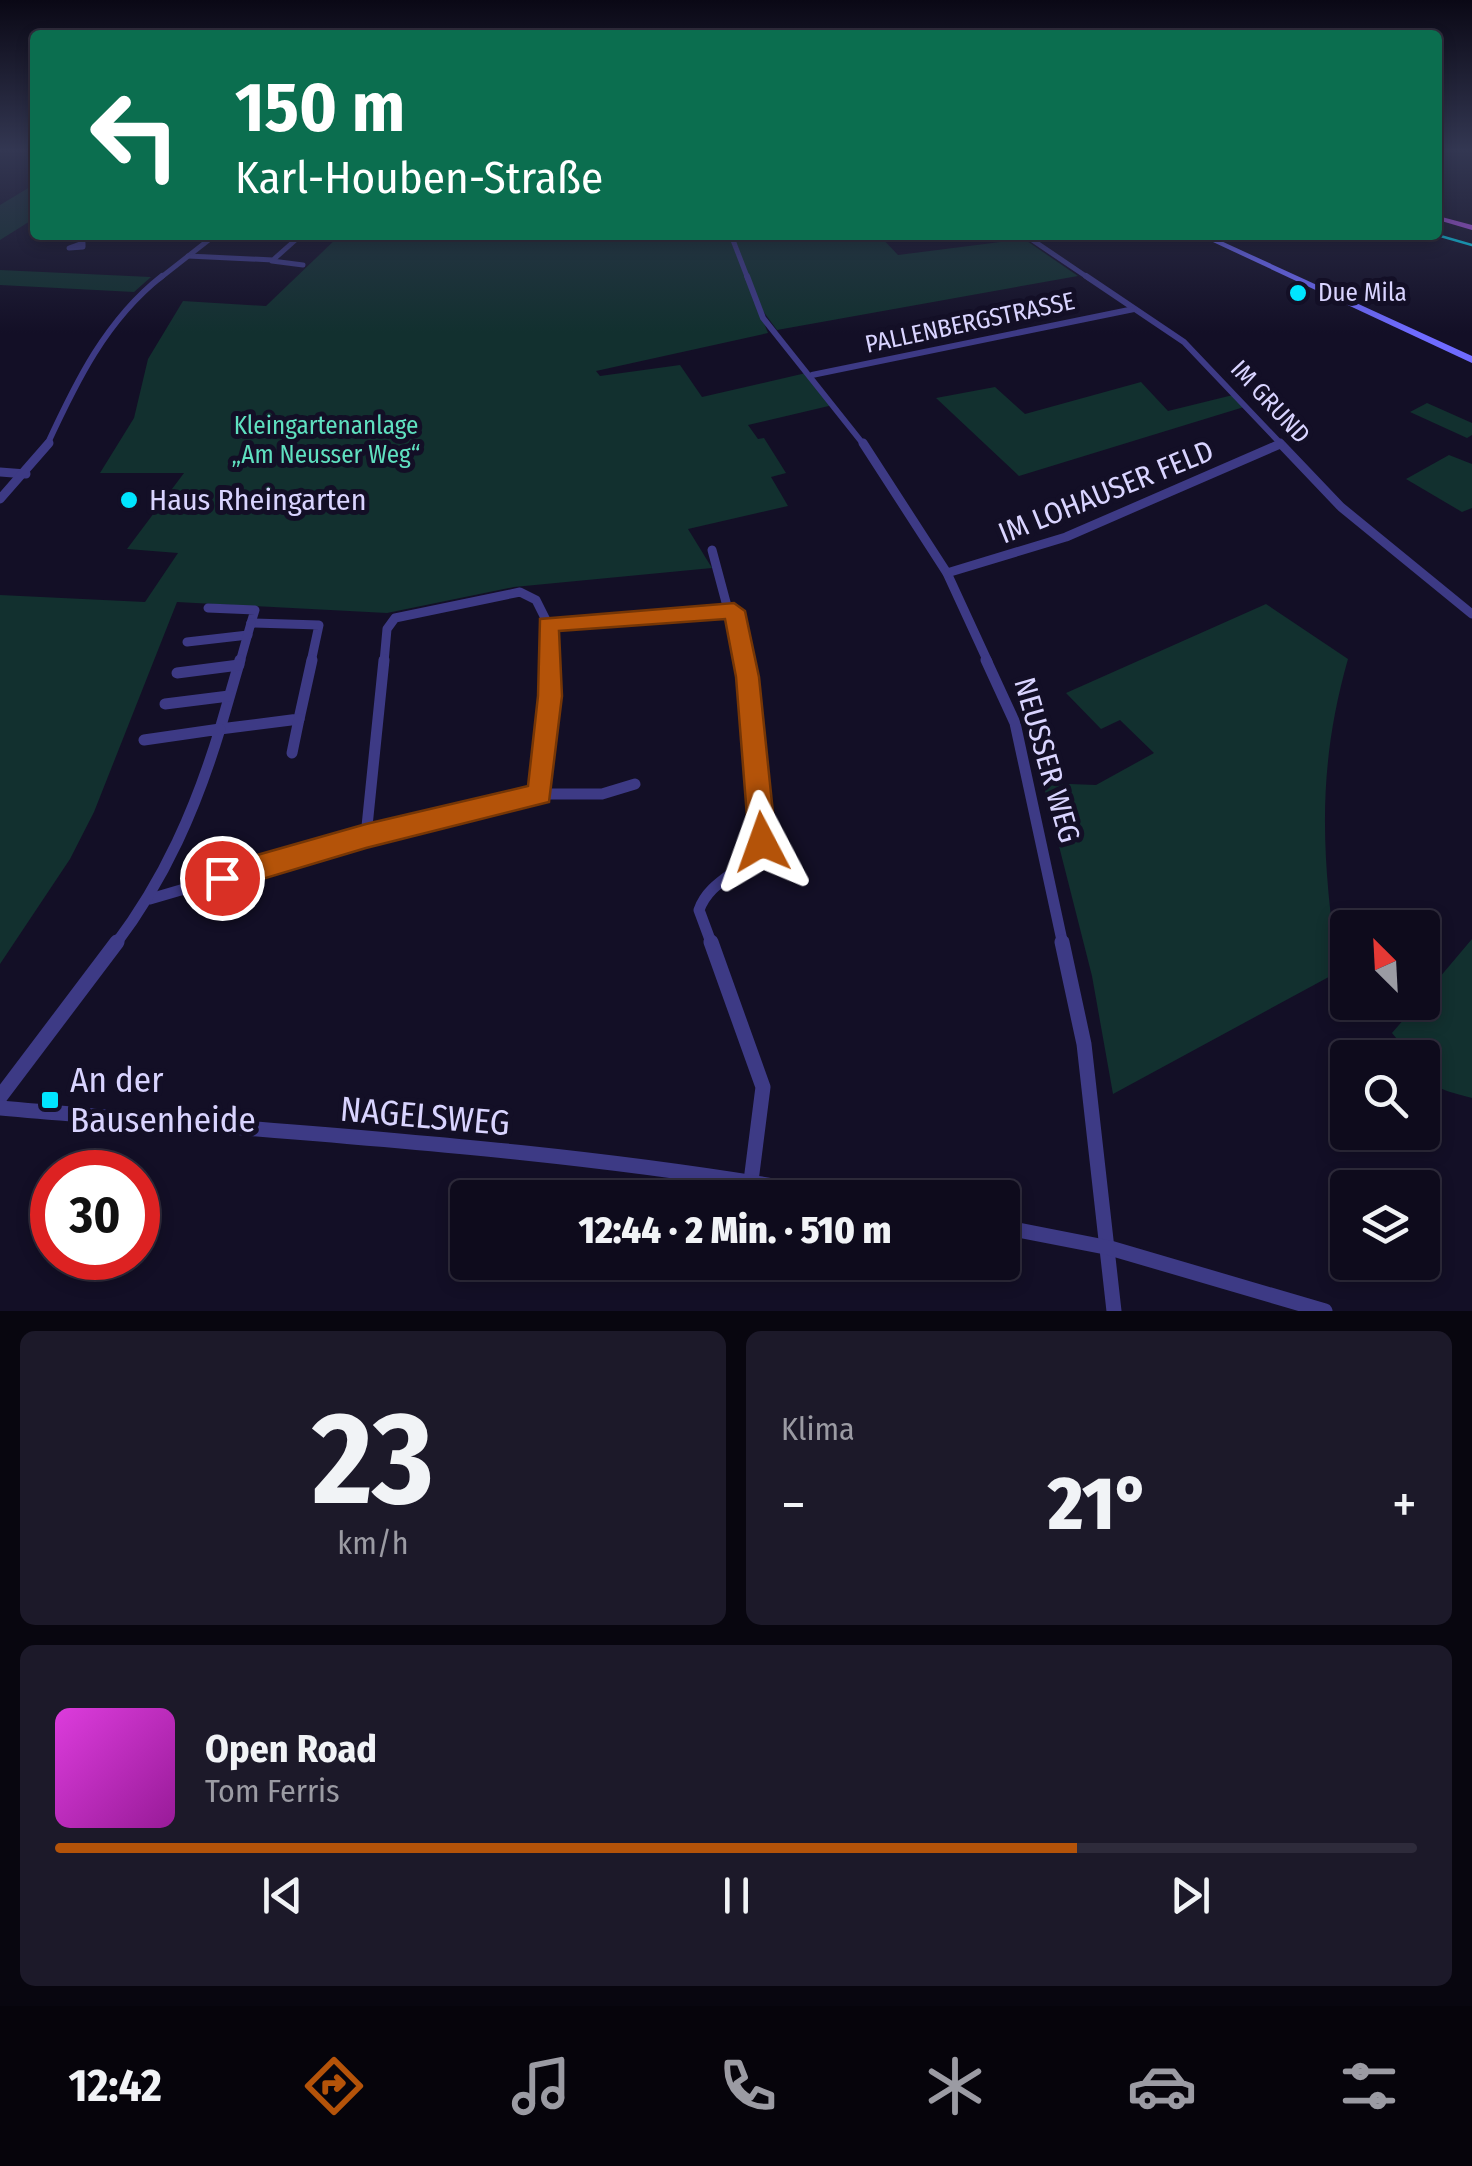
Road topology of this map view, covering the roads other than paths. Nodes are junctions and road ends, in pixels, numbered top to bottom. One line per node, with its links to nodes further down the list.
1 (1442, 221): 2 (main road)
2 (1472, 230)
3 (79, 240): 9 (street)
4 (208, 240): 10 (street)
5 (295, 240): 11 (street)
6 (733, 240): 15 (street, NEUSSER WEG)
7 (1033, 240): 13 (street, IM GRUND)
8 (1213, 240): 14 (street)
9 (74, 244)
10 (188, 256): 11 (street); 18 (street)
11 (273, 260): 12 (street)
12 (303, 265)
13 (1135, 308): 15 (street, PALLENBERGSTRASSE); 16 (street, IM GRUND)
14 (1472, 360)
15 (812, 376): 21 (street, NEUSSER WEG)
16 (1280, 444): 21 (street, IM LOHAUSER FELD); 24 (street, IM GRUND)
17 (0, 472): 18 (street)
18 (26, 474): 19 (street)
19 (0, 499)
20 (712, 550): 23 (street)
21 (947, 573): 45 (street, NEUSSER WEG)
22 (208, 608): 26 (street)
23 (734, 611): 25 (street); 43 (street)
24 (1472, 614)
25 (548, 624): 37 (street); 38 (street)
26 (250, 629): 27 (street); 28 (street); 32 (street)
27 (187, 642)
28 (239, 665): 29 (street); 30 (street)
29 (177, 673)
30 (229, 696): 31 (street); 33 (street)
31 (165, 704)
32 (299, 720): 33 (street); 35 (street)
33 (220, 729): 34 (street); 39 (street)
34 (144, 740)
35 (292, 752)
36 (634, 784): 37 (street)
37 (540, 794): 38 (street)
38 (366, 836): 39 (street)
39 (150, 898): 40 (street)
40 (0, 1097)
41 (0, 1108): 42 (street, NAGELSWEG)
42 (742, 1180)
43 (751, 1180)
44 (1020, 1230): 45 (street)
45 (1110, 1248): 46 (street, NEUSSER WEG); 47 (street)
46 (1114, 1311)
47 (1324, 1311)

